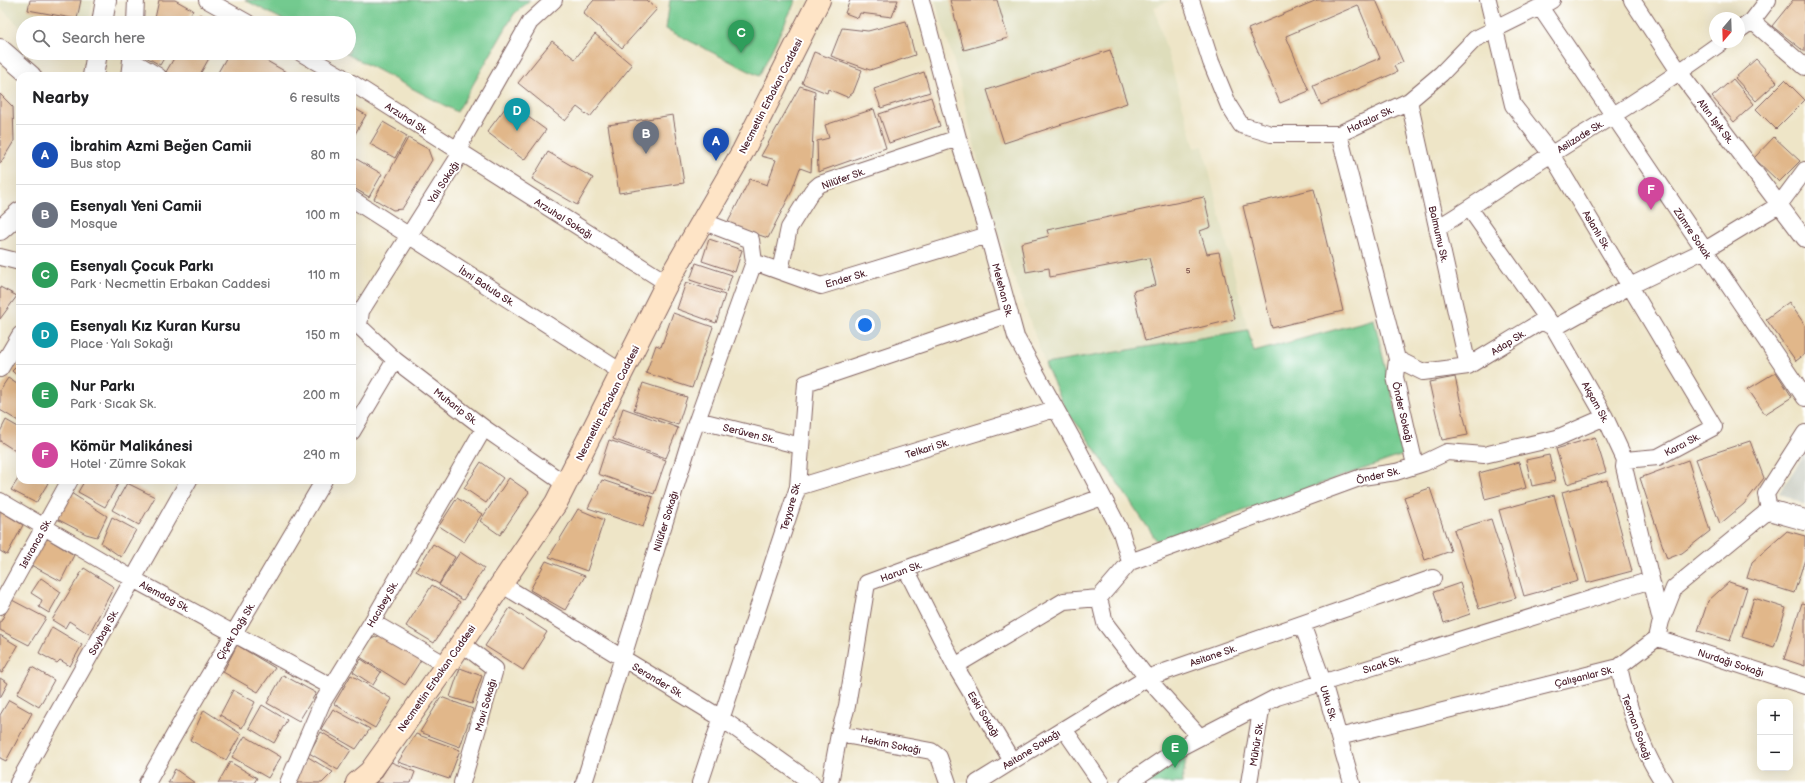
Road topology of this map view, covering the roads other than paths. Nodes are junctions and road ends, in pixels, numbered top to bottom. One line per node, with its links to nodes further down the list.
1 (106, 0): 12 (street)
2 (136, 0): 13 (street)
3 (207, 0): 14 (street)
4 (554, 0): 35 (street, Yalı Sokağı)
5 (819, 0): 42 (main road, Necmettin Erbakan Caddesi)
6 (920, 0): 34 (street, Metehan Sk.)
7 (1190, 0): 33 (street, Hafızlar Sk.)
8 (1488, 0): 16 (street, Aslanlı Sk.)
9 (1632, 0): 29 (street, Altın Işık Sk.)
10 (1768, 0): 15 (street)
11 (1546, 4): 16 (street, Hafızlar Sk.); 32 (street, Zümre Sokak)
12 (103, 16)
13 (135, 16)
14 (236, 16)
15 (1745, 25): 23 (street)
16 (1494, 30): 31 (street, Hafızlar Sk.); 36 (street, Aslanlı Sk.)
17 (1714, 48): 29 (street, Aslizade Sk.)
18 (0, 49): 24 (street)
19 (96, 60): 25 (street)
20 (131, 60): 26 (street)
21 (137, 60): 27 (street)
22 (313, 60): 28 (street)
23 (1805, 67)
24 (26, 72)
25 (94, 72)
26 (130, 72)
27 (153, 72)
28 (334, 72)
29 (1680, 73): 32 (street, Aslizade Sk.); 39 (street, Altın Işık Sk.)
30 (356, 86): 35 (street, Arzuhal Sk.)
31 (1408, 101): 33 (street, Hafızlar Sk.); 43 (street, Balmumu Sk.)
32 (1613, 115): 36 (street, Aslizade Sk.); 48 (street, Zümre Sokak)
33 (1339, 134): 59 (street)
34 (958, 138): 45 (street, Metehan Sk.); 52 (street, Nilüfer Sk.)
35 (462, 153): 46 (street, Yalı Sokağı); 53 (street, Arzuhal Sokağı)
36 (1551, 154): 40 (street, Aslizade Sk.); 54 (street, Aslanlı Sk.)
37 (1805, 170): 39 (street)
38 (356, 202): 46 (street, İbni Batuta Sk.)
39 (1779, 205): 47 (street, Altın Işık Sk.); 48 (street)
40 (1470, 209): 43 (street, Aslizade Sk.); 57 (street, Akşam Sk.)
41 (16, 216): 44 (street)
42 (702, 222): 51 (street); 53 (main road, Necmettin Erbakan Caddesi)
43 (1437, 228): 61 (street, Balmumu Sk.)
44 (0, 230)
45 (988, 235): 52 (street, Ender Sk.); 55 (street, Metehan Sk.)
46 (409, 236): 56 (street, Yalı Sokağı); 63 (street, İbni Batuta Sk.)
47 (1805, 239)
48 (1705, 250): 54 (street); 64 (street, Zümre Sokak)
49 (0, 257): 50 (street)
50 (16, 261)
51 (754, 262): 52 (street, Ender Sk.); 67 (street, Nilüfer Sokağı)
52 (780, 272)
53 (667, 283): 63 (main road, Necmettin Erbakan Caddesi)
54 (1630, 286): 57 (street); 69 (street, Aslanlı Sk.)
55 (1010, 314): 65 (street, Metehan Sk.); 72 (street, Teyyare Sk.)
56 (356, 324): 60 (street, Muharip Sk.)
57 (1554, 328): 61 (street, Adap Sk.); 66 (street, Akşam Sk.)
58 (16, 342): 62 (street)
59 (1397, 359): 61 (street, Adap Sk.); 74 (street, Önder Sokağı)
60 (394, 360): 68 (street); 70 (street, Muharip Sk.)
61 (1468, 366)
62 (0, 369)
63 (623, 373): 78 (main road, Necmettin Erbakan Caddesi)
64 (1805, 398)
65 (1055, 409): 79 (street, Telkari Sk.); 80 (street, Metehan Sk.)
66 (1606, 417): 73 (street, Akşam Sk.); 74 (street, Önder Sk.)
67 (697, 420): 72 (street, Serüven Sk.); 99 (street, Nilüfer Sokağı)
68 (356, 425)
69 (1714, 427): 73 (street, Karcı Sk.)
70 (484, 428): 78 (street, Muharip Sk.); 93 (street, Hacıbey Sk.)
71 (1805, 433): 82 (street)
72 (801, 446): 79 (street, Teyyare Sk.)
73 (1625, 460): 89 (street, Akşam Sk.)
74 (1415, 465): 85 (street, Önder Sk.)
75 (68, 484): 84 (street, Istıranca Sk.)
76 (187, 484): 88 (street, Soybaşı Sk.)
77 (322, 484): 96 (street, Çiçek Dağı Sk.)
78 (565, 484): 90 (main road, Necmettin Erbakan Caddesi)
79 (798, 487): 108 (street, Teyyare Sk.)
80 (1102, 497): 85 (street, Metehan Sk.); 86 (street, Harun Sk.)
81 (0, 501): 84 (street, Alemdağ Sk.)
82 (1769, 510): 83 (street); 94 (street)
83 (1805, 520)
84 (45, 526): 88 (street, Alemdağ Sk.); 92 (street, Istıranca Sk.)
85 (1130, 562): 91 (street)
86 (906, 569): 101 (street, Eski Sokağı); 110 (street, Harun Sk.)
87 (1433, 578): 95 (street, Asitane Sk.)
88 (133, 579): 96 (street, Alemdağ Sk.); 114 (street, Soybaşı Sk.)
89 (1651, 580): 94 (street, Akşam Sk.); 104 (street, Sıcak Sk.)
90 (501, 584): 98 (main road, Necmettin Erbakan Caddesi); 99 (street, Serander Sk.)
91 (1099, 598): 101 (street); 103 (street)
92 (0, 606)
93 (372, 622): 100 (street); 106 (street, Hacıbey Sk.)
94 (1661, 622): 97 (street)
95 (1302, 624): 103 (street, Asitane Sk.); 104 (street, Utku Sk.)
96 (234, 633): 106 (street, Alemdağ Sk.); 115 (street, Çiçek Dağı Sk.)
97 (1657, 638): 102 (street, Çalışanlar Sk.); 105 (street, Nurdağı Sokağı)
98 (461, 643): 100 (main road, Necmettin Erbakan Caddesi); 118 (street, Mavi Sokağı)
99 (622, 659): 108 (street, Serander Sk.); 119 (street, Nilüfer Sokağı)
100 (446, 665): 117 (main road, Necmettin Erbakan Caddesi)
101 (955, 666): 113 (street, Eski Sokağı)
102 (1619, 667): 112 (street, Çalışanlar Sk.); 129 (street, Teoman Sokağı)
103 (1147, 678): 109 (street, Asitane Sk.); 111 (street)
104 (1323, 682): 107 (street, Sıcak Sk.); 112 (street, Utku Sk.)
105 (1805, 686)
106 (332, 687): 116 (street, Hacıbey Sk.)
107 (1262, 705): 111 (street, Sıcak Sk.); 127 (street, Mühür Sk.)
108 (721, 718): 120 (street, Teyyare Sk.); 121 (street, Serander Sk.)
109 (1064, 729): 113 (street, Asitane Sokağı); 125 (street)
110 (838, 734): 122 (street, Harun Sk.); 123 (street, Hekim Sokağı)
111 (1200, 737): 126 (street, Sıcak Sk.)
112 (1340, 737): 128 (street, Utku Sk.)
113 (1012, 761): 124 (street, Asitane Sokağı)
114 (18, 783)
115 (147, 783)
116 (288, 783)
117 (357, 783)
118 (462, 783)
119 (584, 783)
120 (700, 783)
121 (812, 783)
122 (830, 783)
123 (948, 783)
124 (977, 783)
125 (1101, 783)
126 (1128, 783)
127 (1249, 783)
128 (1352, 783)
129 (1664, 783)

